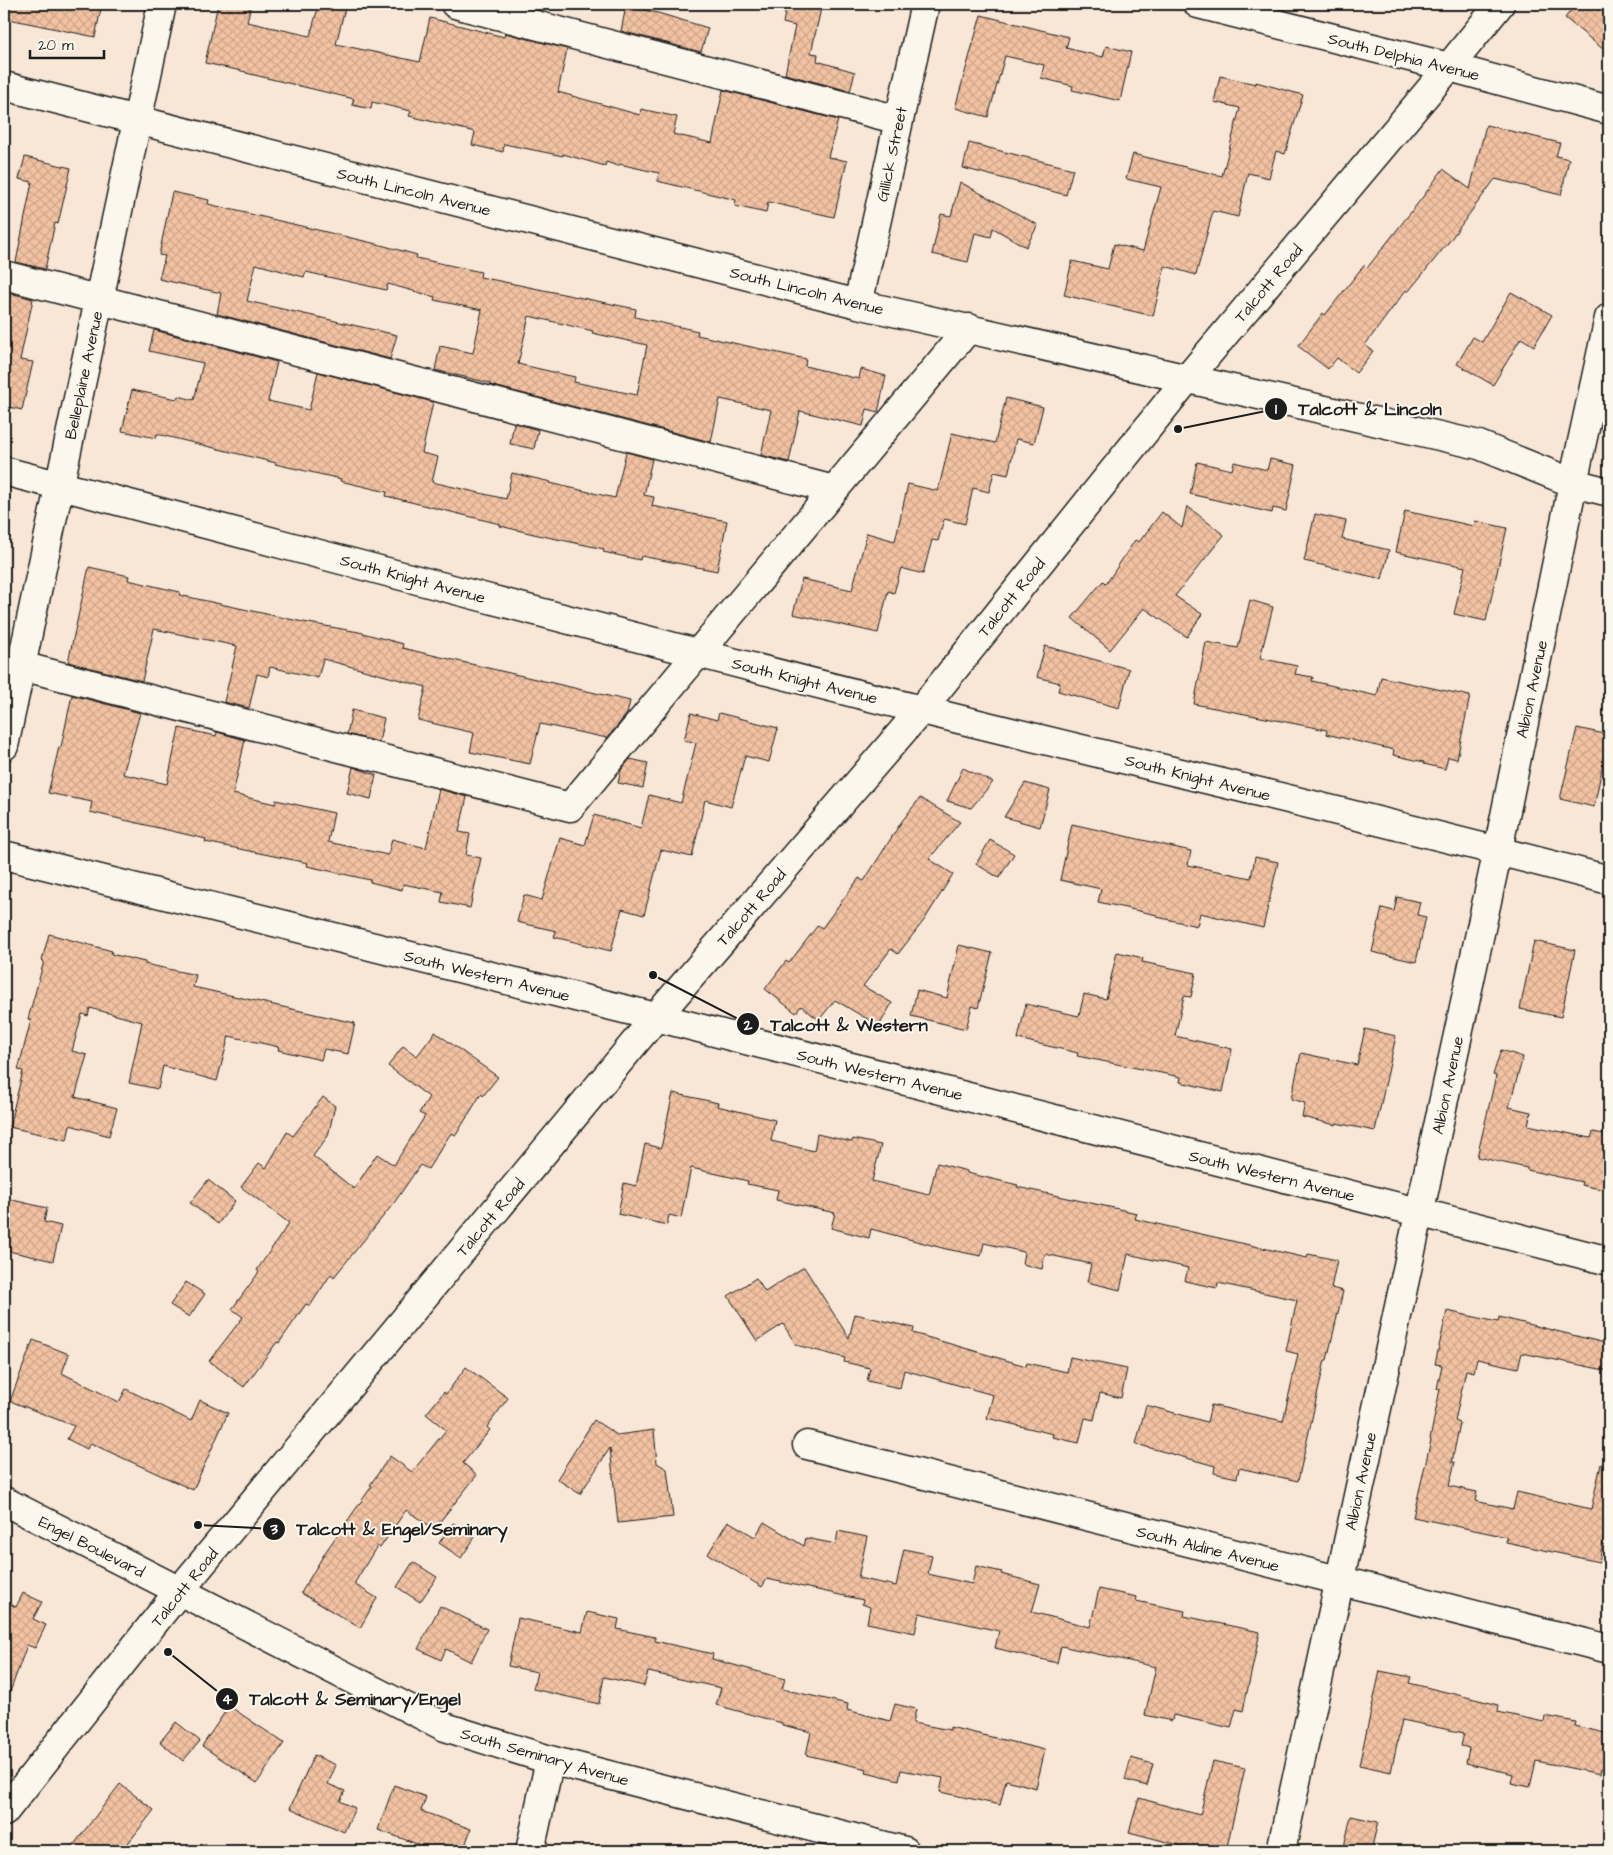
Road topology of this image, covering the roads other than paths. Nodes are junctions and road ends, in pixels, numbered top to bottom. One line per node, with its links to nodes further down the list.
1 (162, 4): 11 (street, Belleplaine Avenue)
2 (455, 4): 10 (street)
3 (925, 4): 10 (street, Gillick Street)
4 (1198, 4): 6 (street, South Delphia Avenue)
5 (1500, 4): 7 (street, Talcott Road)
6 (1235, 8): 7 (street, South Delphia Avenue)
7 (1449, 67): 9 (street, South Delphia Avenue); 17 (street, Talcott Road)
8 (4, 86): 11 (street, South Lincoln Avenue)
9 (1609, 110)
10 (899, 120): 14 (street, Gillick Street)
11 (137, 121): 13 (street, Belleplaine Avenue); 14 (street, South Lincoln Avenue)
12 (4, 275): 13 (street)
13 (100, 299): 20 (street, Belleplaine Avenue); 21 (street)
14 (858, 304): 16 (street, South Lincoln Avenue)
15 (1609, 318): 19 (street, Albion Avenue)
16 (969, 328): 17 (street, South Lincoln Avenue); 21 (street)
17 (1187, 379): 19 (street, South Lincoln Avenue); 25 (street, Talcott Road)
18 (4, 471): 20 (street, South Knight Avenue)
19 (1573, 483): 22 (street, South Lincoln Avenue); 27 (street, Albion Avenue)
20 (59, 486): 23 (street, South Knight Avenue); 24 (street, Belleplaine Avenue)
21 (834, 490): 23 (street)
22 (1609, 492)
23 (698, 653): 24 (street); 25 (street, South Knight Avenue)
24 (21, 666): 26 (street, Belleplaine Avenue)
25 (921, 710): 27 (street, South Knight Avenue); 30 (street, Talcott Road)
26 (4, 746)
27 (1498, 850): 29 (street, South Knight Avenue); 31 (street, Albion Avenue)
28 (4, 855): 30 (street, South Western Avenue)
29 (1609, 880)
30 (656, 1017): 31 (street, South Western Avenue); 36 (street, Talcott Road)
31 (1419, 1212): 32 (street, South Western Avenue); 35 (street, Albion Avenue)
32 (1609, 1261)
33 (807, 1445): 35 (street, South Aldine Avenue)
34 (4, 1501): 36 (street, Engel Boulevard)
35 (1338, 1581): 37 (street, South Aldine Avenue); 42 (street, Albion Avenue)
36 (180, 1590): 38 (street, South Seminary Avenue); 39 (street, Talcott Road)
37 (1609, 1649)
38 (550, 1760): 40 (street); 41 (street, South Seminary Avenue)
39 (4, 1812)
40 (530, 1851)
41 (905, 1851)
42 (1281, 1851)

